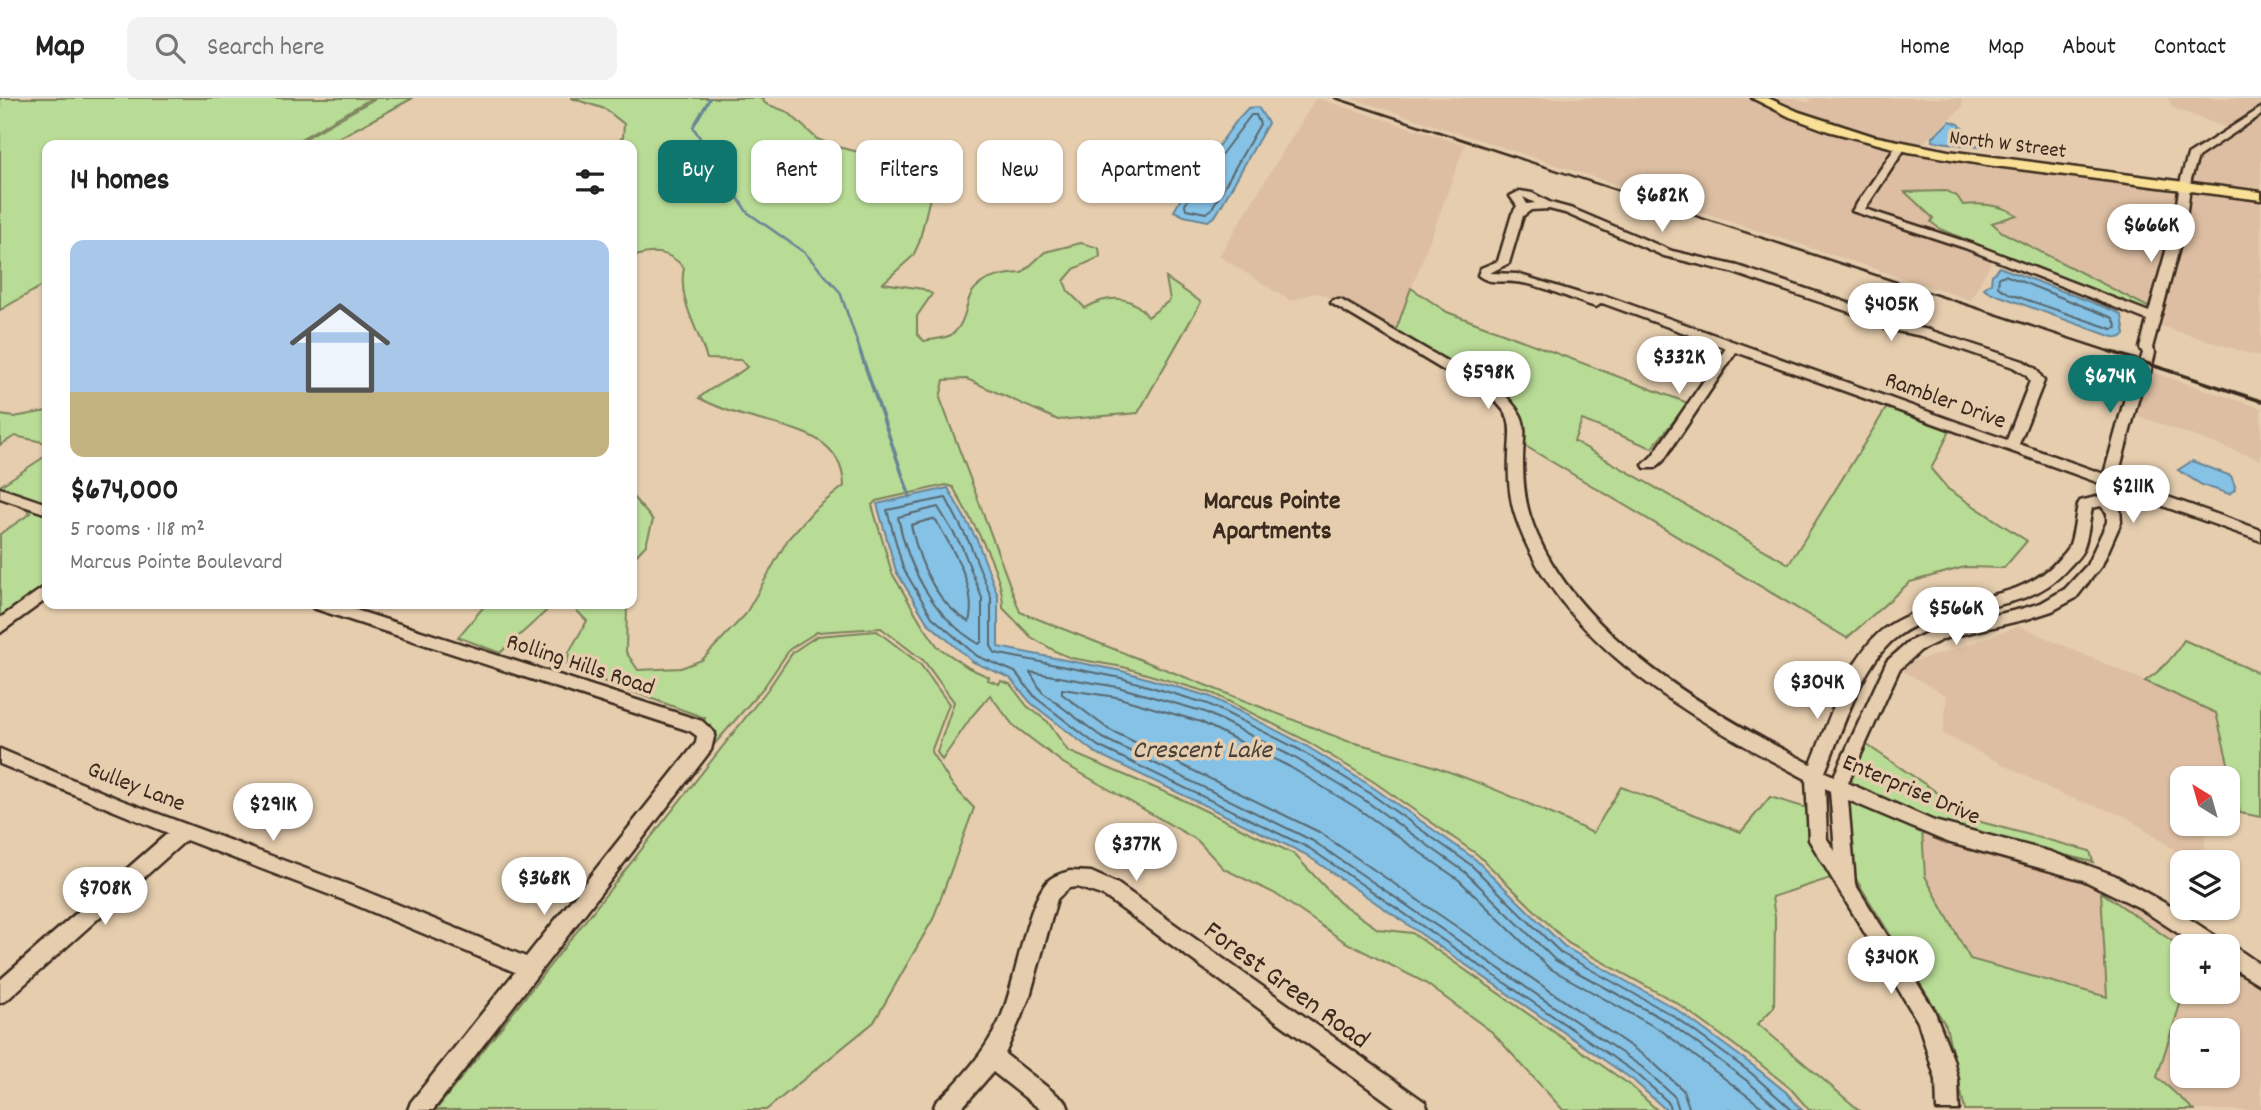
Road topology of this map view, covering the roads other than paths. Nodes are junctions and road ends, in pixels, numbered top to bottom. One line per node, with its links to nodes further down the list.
1 (1758, 98): 3 (main road, North W Street)
2 (2261, 111): 4 (street)
3 (1901, 147): 4 (main road, North W Street); 9 (street)
4 (2185, 186): 5 (main road, North W Street); 9 (street)
5 (2261, 196)
6 (1503, 263): 7 (street, Rambler Drive); 7 (street, Rambler Drive); 11 (street)
7 (1517, 278): 10 (street, Rambler Drive)
8 (1337, 303): 24 (street, Enterprise Drive)
9 (2153, 318): 13 (street)
10 (1733, 347): 11 (street, Rambler Drive); 12 (street)
11 (2011, 447): 13 (street, Rambler Drive)
12 (1650, 466)
13 (2109, 483): 15 (street); 18 (street, Rambler Drive)
14 (0, 493): 16 (street)
15 (2104, 500): 17 (street); 19 (street)
16 (42, 507)
17 (2081, 533): 19 (street); 24 (street)
18 (2261, 536)
19 (2104, 541): 25 (street)
20 (42, 595): 22 (street)
21 (334, 609): 30 (street, Rolling Hills Road)
22 (0, 627)
23 (0, 756): 26 (street, Gulley Lane)
24 (1815, 775): 25 (street, Enterprise Drive); 27 (street)
25 (1838, 786): 27 (street); 28 (street, Enterprise Drive)
26 (184, 830): 30 (street, Gulley Lane); 32 (street)
27 (1847, 883): 38 (street)
28 (2196, 934)
29 (2240, 962): 31 (street)
30 (529, 968): 34 (street)
31 (2261, 976)
32 (0, 993)
33 (993, 1058): 35 (street, Forest Green Road); 36 (street); 37 (street, Forest Green Road)
34 (419, 1110)
35 (944, 1110)
36 (1058, 1110)
37 (1417, 1110)
38 (1948, 1110)

